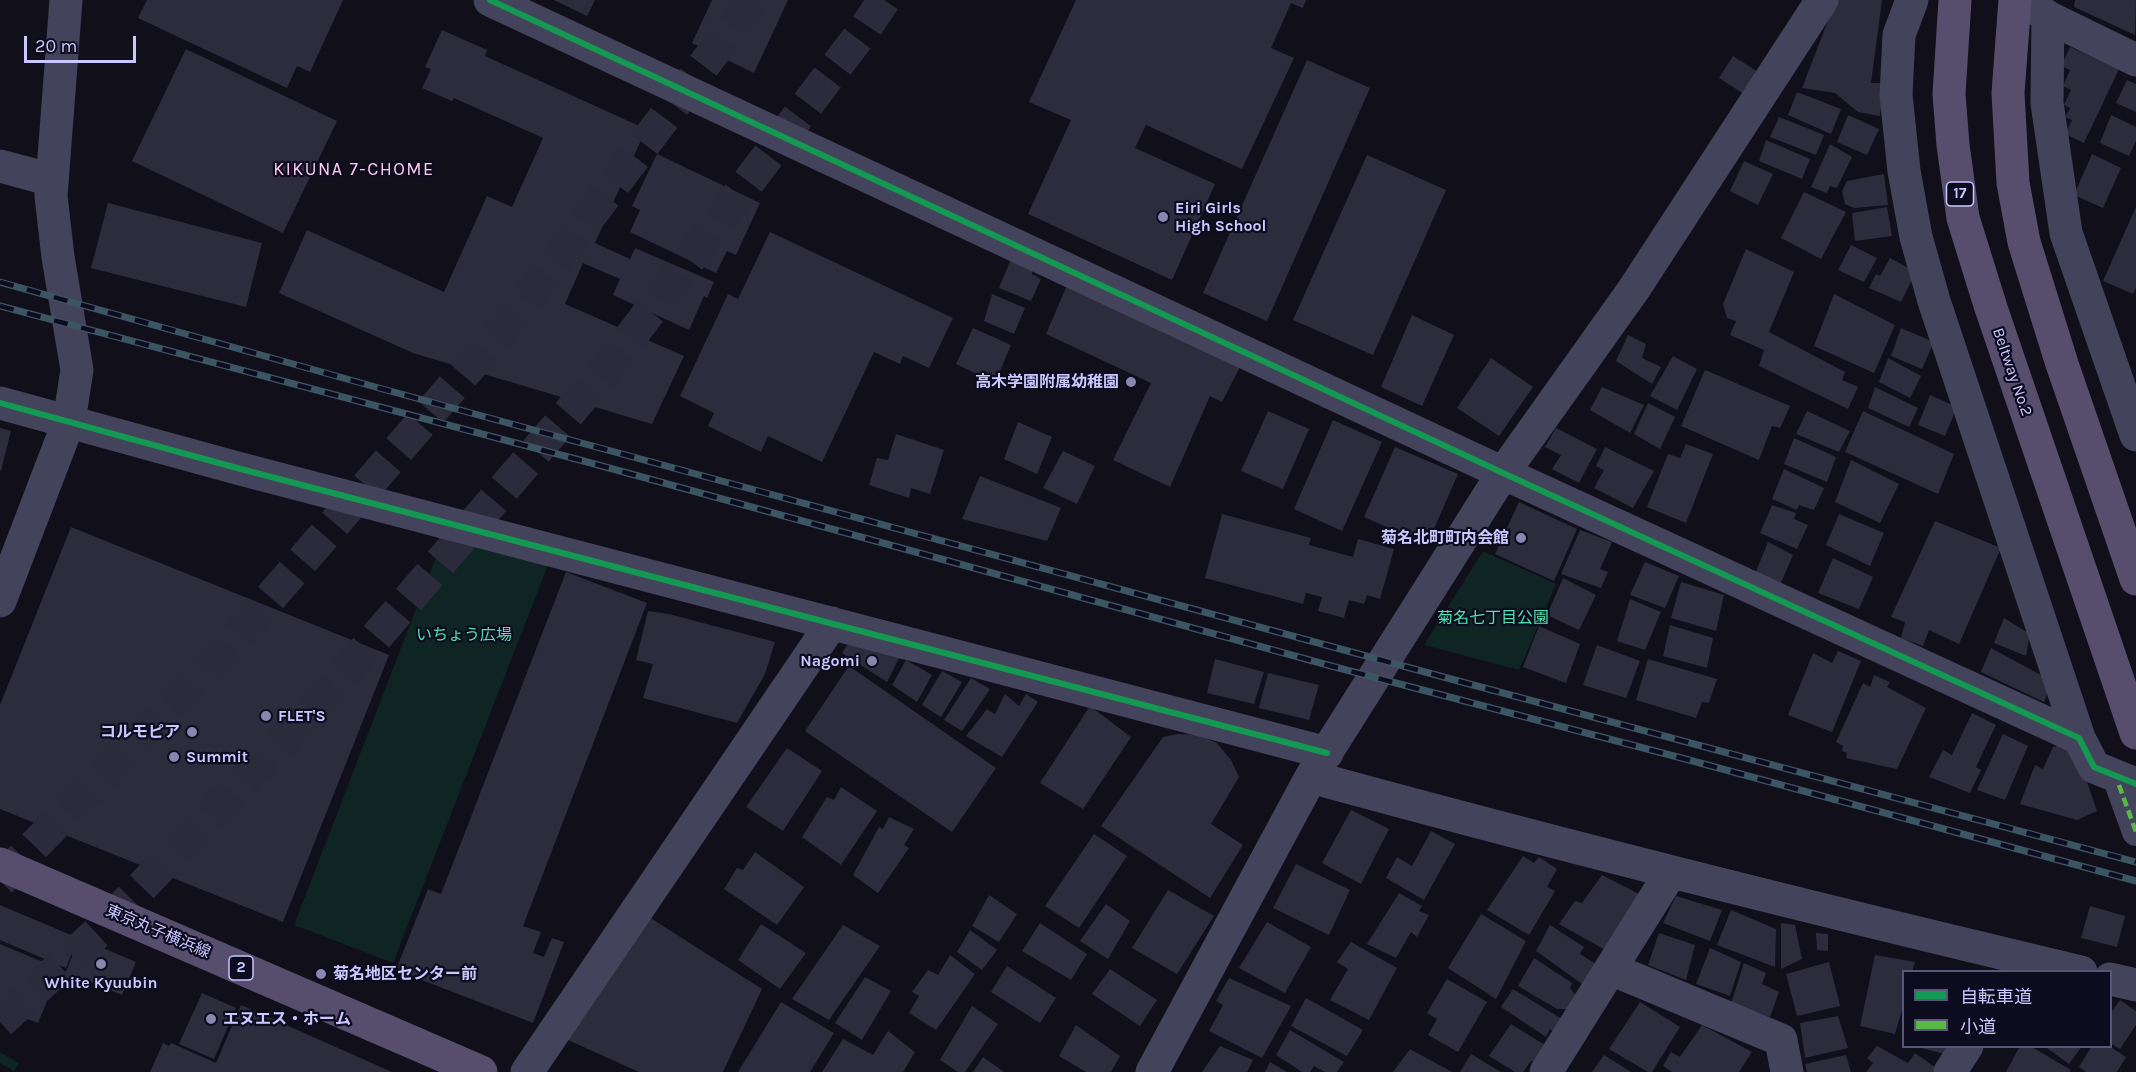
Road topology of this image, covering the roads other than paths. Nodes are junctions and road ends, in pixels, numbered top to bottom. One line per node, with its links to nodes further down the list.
1 (66, 0): 10 (street)
2 (490, 0): 14 (street)
3 (1821, 0): 14 (street)
4 (1912, 0): 19 (street)
5 (1955, 0): 18 (main road, Beltway No.2 / 17)
6 (2014, 0): 15 (main road)
7 (2036, 9): 8 (street); 13 (street)
8 (2136, 60)
9 (0, 166): 10 (street)
10 (52, 180): 12 (street)
11 (0, 403): 12 (street)
12 (69, 422): 16 (street); 17 (street)
13 (2136, 435)
14 (1503, 473): 19 (street); 20 (street)
15 (2136, 579)
16 (0, 601)
17 (832, 623): 20 (street); 33 (street)
18 (2136, 733)
19 (2079, 738): 21 (street)
20 (1319, 765): 24 (street); 34 (street)
21 (2128, 785): 22 (street)
22 (2136, 832)
23 (0, 864): 32 (main road, 東京丸子横浜線 / 2)
24 (1671, 872): 25 (street); 26 (street)
25 (2022, 965): 27 (street)
26 (1611, 969): 30 (street); 35 (street)
27 (2064, 970)
28 (2112, 979): 29 (street)
29 (2136, 985)
30 (1781, 1040): 36 (street); 37 (street)
31 (1966, 1048): 38 (street)
32 (481, 1072)
33 (527, 1072)
34 (1152, 1072)
35 (1546, 1072)
36 (1760, 1072)
37 (1787, 1072)
38 (1950, 1072)

